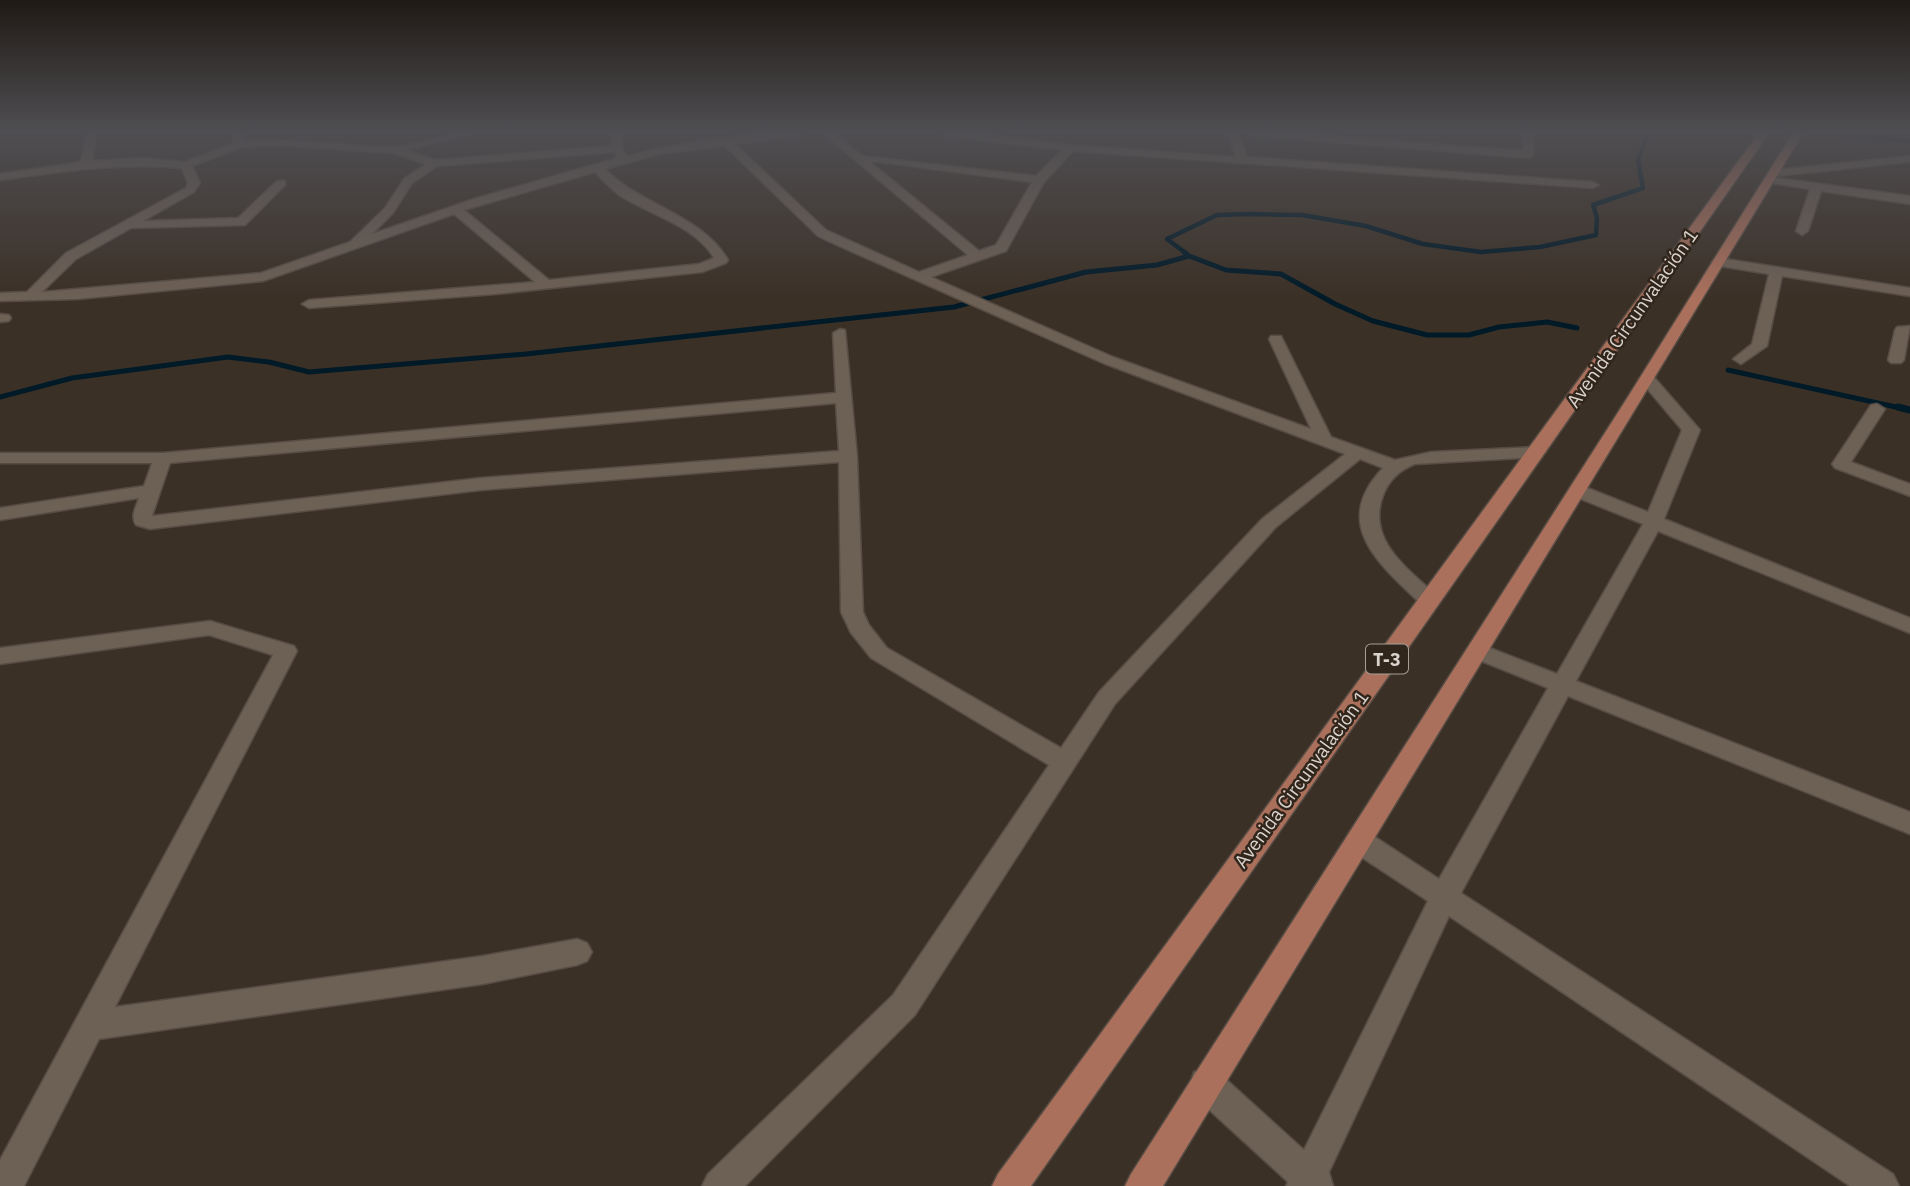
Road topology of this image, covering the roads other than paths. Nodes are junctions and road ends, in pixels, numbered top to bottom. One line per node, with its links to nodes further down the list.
1 (191, 188): 15 (street)
2 (276, 188): 15 (street)
3 (403, 188): 17 (street)
4 (530, 188): 14 (street)
5 (618, 188): 22 (street)
6 (775, 188): 21 (street)
7 (895, 188): 18 (street)
8 (1034, 188): 18 (street)
9 (1725, 188): 37 (main road, Avenida Circunvalación 1 / T-3)
10 (1764, 188): 19 (main road, Avenida Circunvalación 1)
11 (1817, 188): 16 (street)
12 (1827, 188): 13 (street)
13 (1910, 200)
14 (456, 209): 17 (street); 22 (street)
15 (129, 226): 24 (street)
16 (1802, 231)
17 (352, 247): 24 (street)
18 (977, 256): 21 (street)
19 (1719, 262): 20 (street); 32 (main road, Avenida Circunvalación 1)
20 (1776, 271): 23 (street); 30 (street)
21 (919, 276): 35 (street)
22 (547, 285): 26 (street)
23 (1910, 292)
24 (31, 296): 25 (street)
25 (0, 297)
26 (309, 303)
27 (1910, 330): 31 (street)
28 (840, 333): 33 (street)
29 (1276, 340): 35 (street)
30 (1741, 359)
31 (1896, 360)
32 (1647, 379): 44 (main road, Avenida Circunvalación 1); 46 (street)
33 (844, 397): 38 (street); 40 (street)
34 (1877, 409): 43 (street)
35 (1324, 439): 36 (street)
36 (1358, 452): 41 (street); 52 (street)
37 (1537, 452): 41 (street); 47 (main road, Avenida Circunvalación 1 / T-3)
38 (848, 456): 42 (street); 52 (street)
39 (0, 458): 40 (street)
40 (163, 458): 42 (street)
41 (1395, 466): 47 (street)
42 (152, 490): 45 (street)
43 (1910, 490)
44 (1578, 491): 46 (street); 49 (main road, Avenida Circunvalación 1)
45 (0, 514)
46 (1654, 521): 48 (street); 51 (street)
47 (1429, 600): 62 (main road, Avenida Circunvalación 1 / T-3)
48 (1910, 626)
49 (1477, 651): 51 (street); 54 (main road, Avenida Circunvalación 1)
50 (0, 656): 57 (street)
51 (1564, 685): 53 (street); 55 (street)
52 (1065, 762): 61 (street)
53 (1910, 823)
54 (1359, 841): 55 (street); 58 (main road, Avenida Circunvalación 1)
55 (1444, 897): 59 (street); 64 (street)
56 (577, 952): 57 (street)
57 (90, 1025): 60 (street)
58 (1206, 1084): 59 (street); 63 (main road, Avenida Circunvalación 1)
59 (1310, 1183)
60 (5, 1186)
61 (720, 1186)
62 (1010, 1186)
63 (1143, 1186)
64 (1881, 1186)

